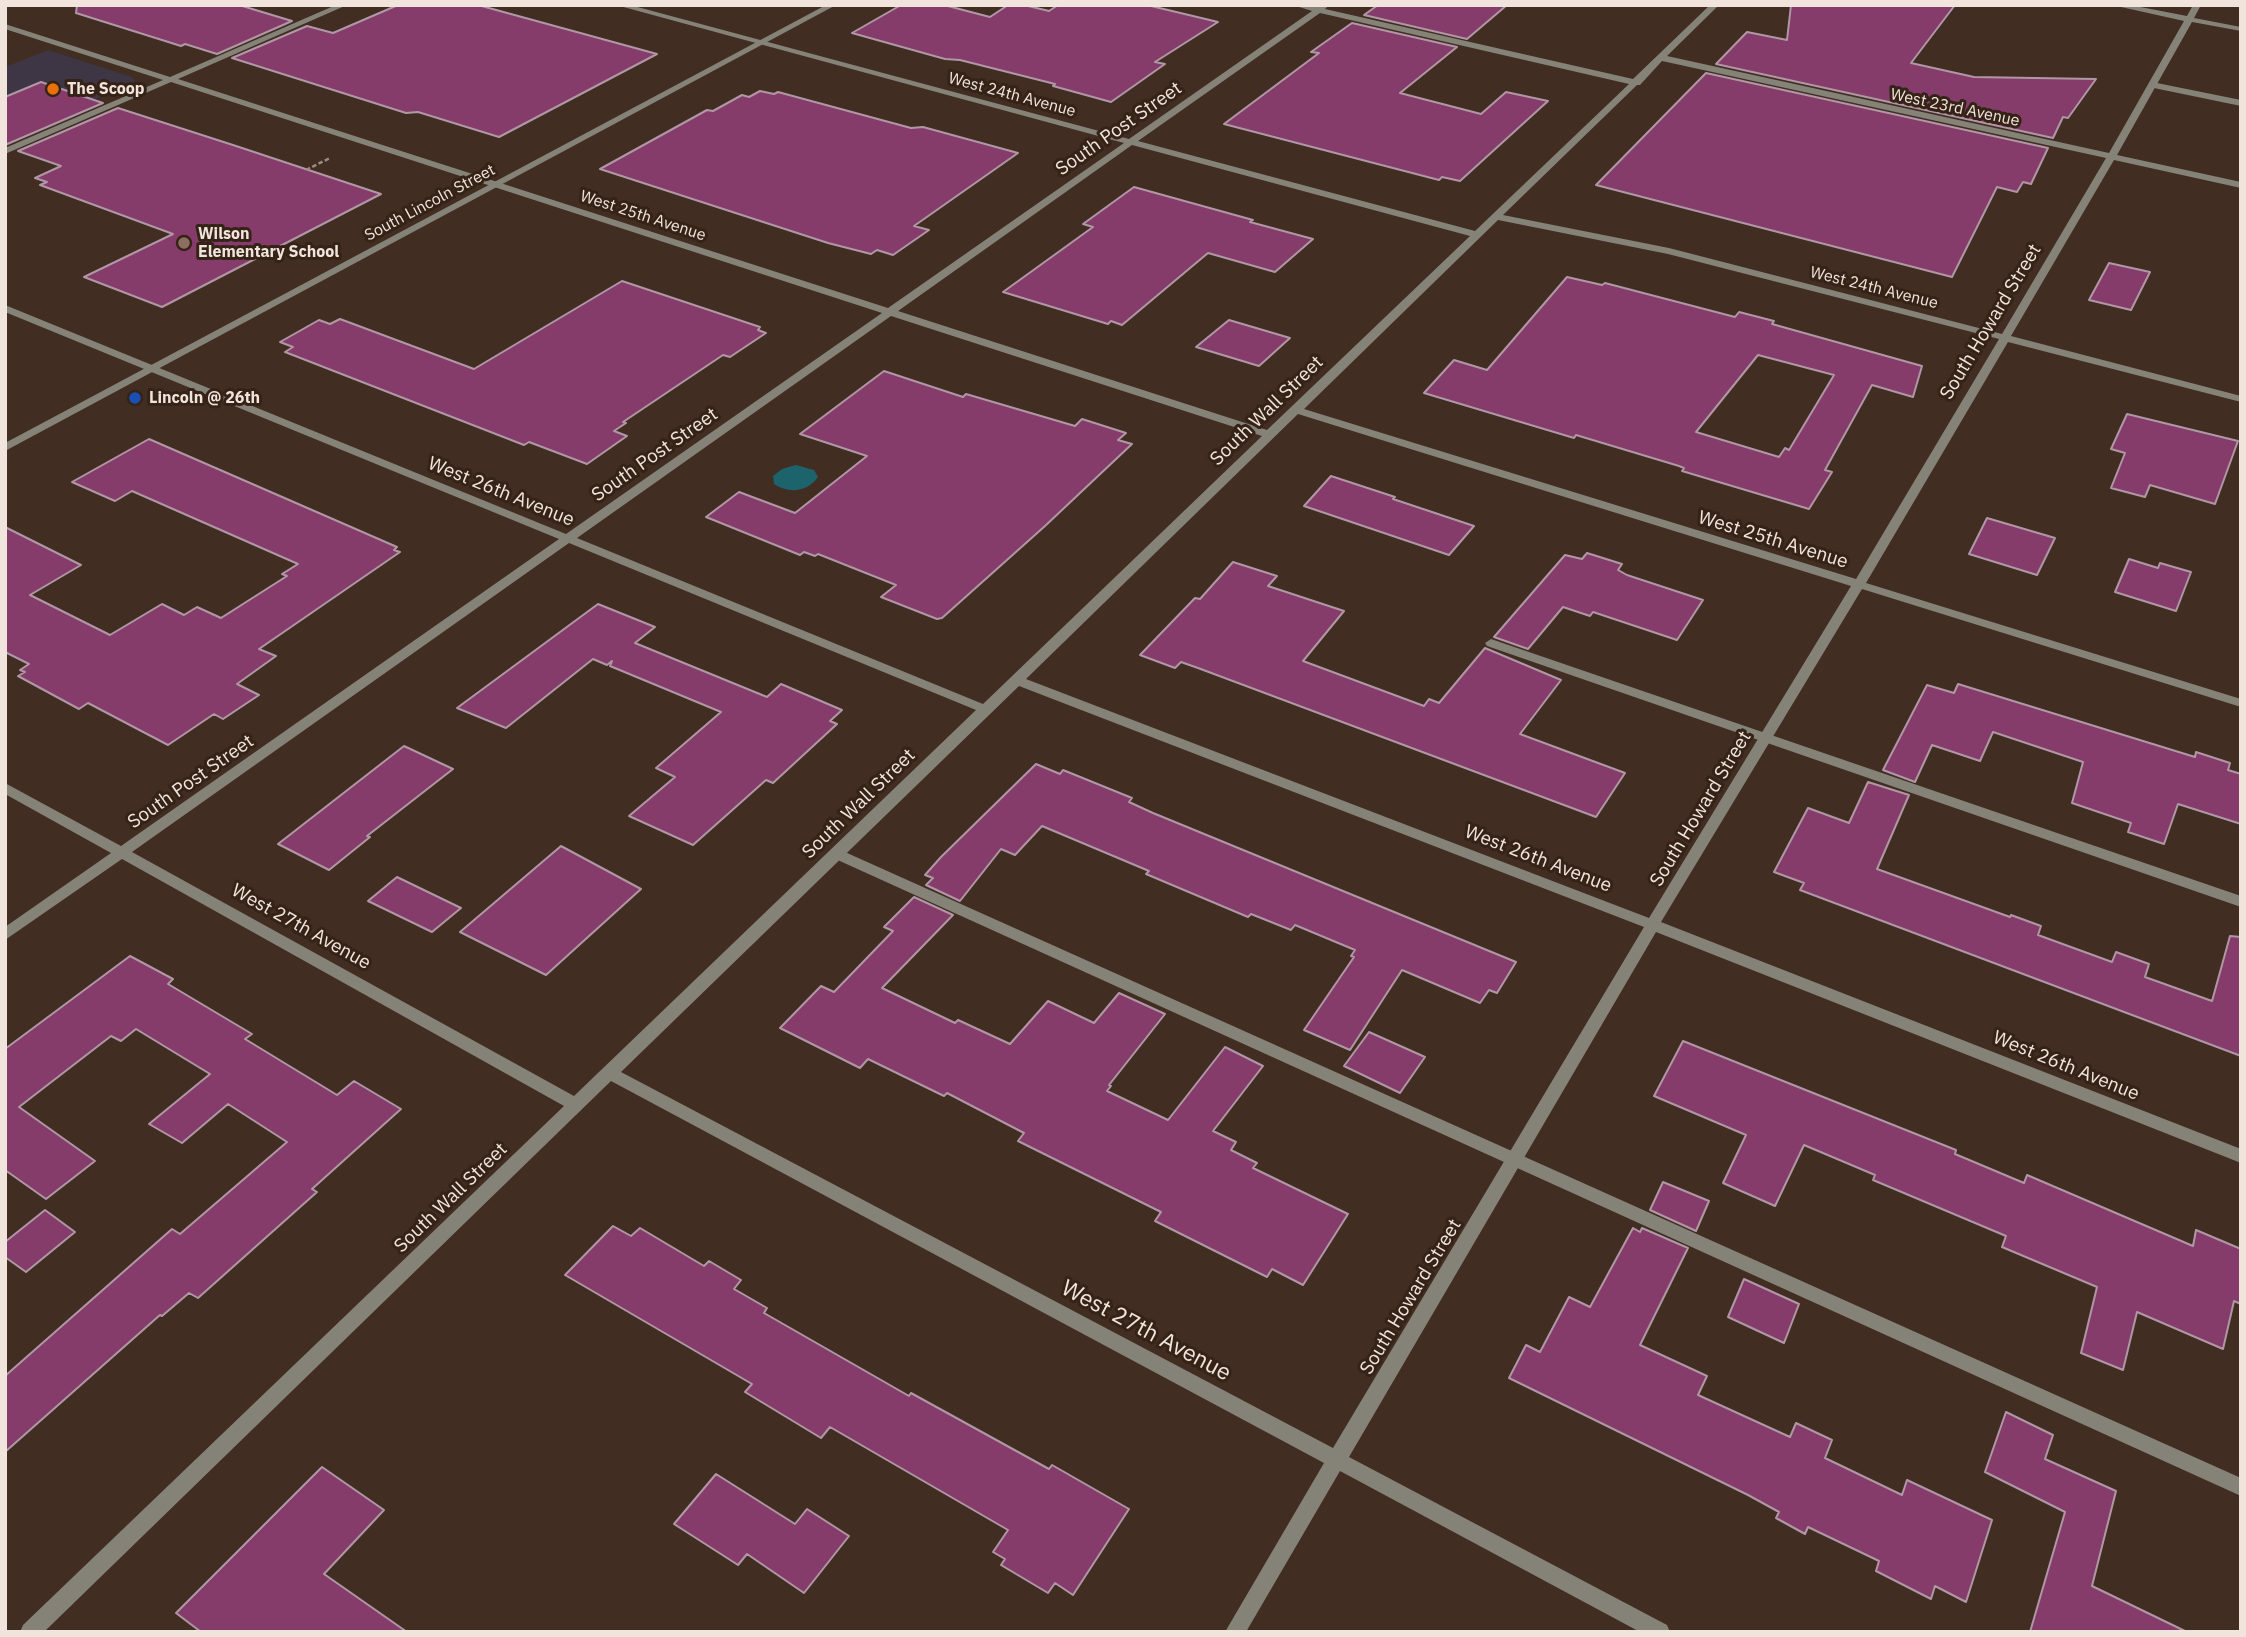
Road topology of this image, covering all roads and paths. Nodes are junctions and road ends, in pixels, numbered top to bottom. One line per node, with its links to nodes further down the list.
1 (344, 5): 14 (street)
2 (620, 5): 12 (street, West 24th Avenue)
3 (832, 5): 12 (street, South Lincoln Street)
4 (1297, 5): 8 (street)
5 (1716, 5): 13 (street, South Wall Street)
6 (2116, 5): 9 (street)
7 (2197, 5): 9 (street, South Howard Street)
8 (1322, 8): 15 (street); 18 (street, South Post Street)
9 (2190, 19): 11 (street); 16 (street, South Howard Street)
10 (5, 26): 14 (street, West 25th Avenue)
11 (2241, 29)
12 (762, 44): 18 (street, West 24th Avenue); 23 (street, South Lincoln Street)
13 (1662, 58): 15 (street, South Wall Street); 20 (street, West 23rd Avenue)
14 (172, 79): 19 (street); 23 (street, West 25th Avenue)
15 (1637, 83): 25 (street, South Wall Street)
16 (2152, 85): 17 (street); 20 (street, South Howard Street)
17 (2241, 103)
18 (1130, 143): 26 (street, West 24th Avenue); 28 (street, South Post Street)
19 (5, 151)
20 (2111, 157): 24 (street, West 23rd Avenue); 29 (street, South Howard Street)
21 (327, 159): 22 (path)
22 (306, 170)
23 (498, 185): 28 (street, West 25th Avenue); 30 (street, South Lincoln Street)
24 (2241, 185)
25 (1497, 216): 26 (street, South Wall Street); 29 (street, West 24th Avenue)
26 (1479, 235): 32 (street, South Wall Street)
27 (5, 308): 30 (street, West 26th Avenue)
28 (889, 313): 33 (street, West 25th Avenue); 35 (street, South Post Street)
29 (2004, 338): 31 (street, West 24th Avenue); 36 (street, South Howard Street)
30 (152, 369): 34 (street, South Lincoln Street); 35 (street, West 26th Avenue)
31 (2241, 399)
32 (1296, 410): 33 (street, South Wall Street); 36 (street, West 25th Avenue)
33 (1271, 435): 38 (street, South Wall Street)
34 (5, 448)
35 (565, 539): 40 (street, West 26th Avenue); 43 (street, South Post Street)
36 (1859, 584): 39 (street, West 25th Avenue); 41 (street, South Howard Street)
37 (1491, 643): 41 (street)
38 (1016, 680): 40 (street, South Wall Street); 46 (street, West 26th Avenue)
39 (2241, 703)
40 (984, 709): 44 (street, South Wall Street)
41 (1767, 737): 45 (street); 46 (street, South Howard Street)
42 (5, 788): 43 (street, West 27th Avenue)
43 (122, 852): 47 (street, South Post Street); 49 (street, West 27th Avenue)
44 (836, 853): 48 (street, South Wall Street); 51 (street)
45 (2241, 902)
46 (1653, 924): 50 (street, West 26th Avenue); 51 (street, South Howard Street)
47 (5, 935)
48 (610, 1073): 49 (street, South Wall Street); 52 (street, West 27th Avenue)
49 (575, 1104): 54 (street, South Wall Street)
50 (2241, 1156)
51 (1514, 1161): 52 (street, South Howard Street); 53 (street)
52 (1336, 1460): 55 (street, South Howard Street); 56 (street, West 27th Avenue)
53 (2241, 1487)
54 (30, 1632)
55 (1235, 1632)
56 (1660, 1632)

